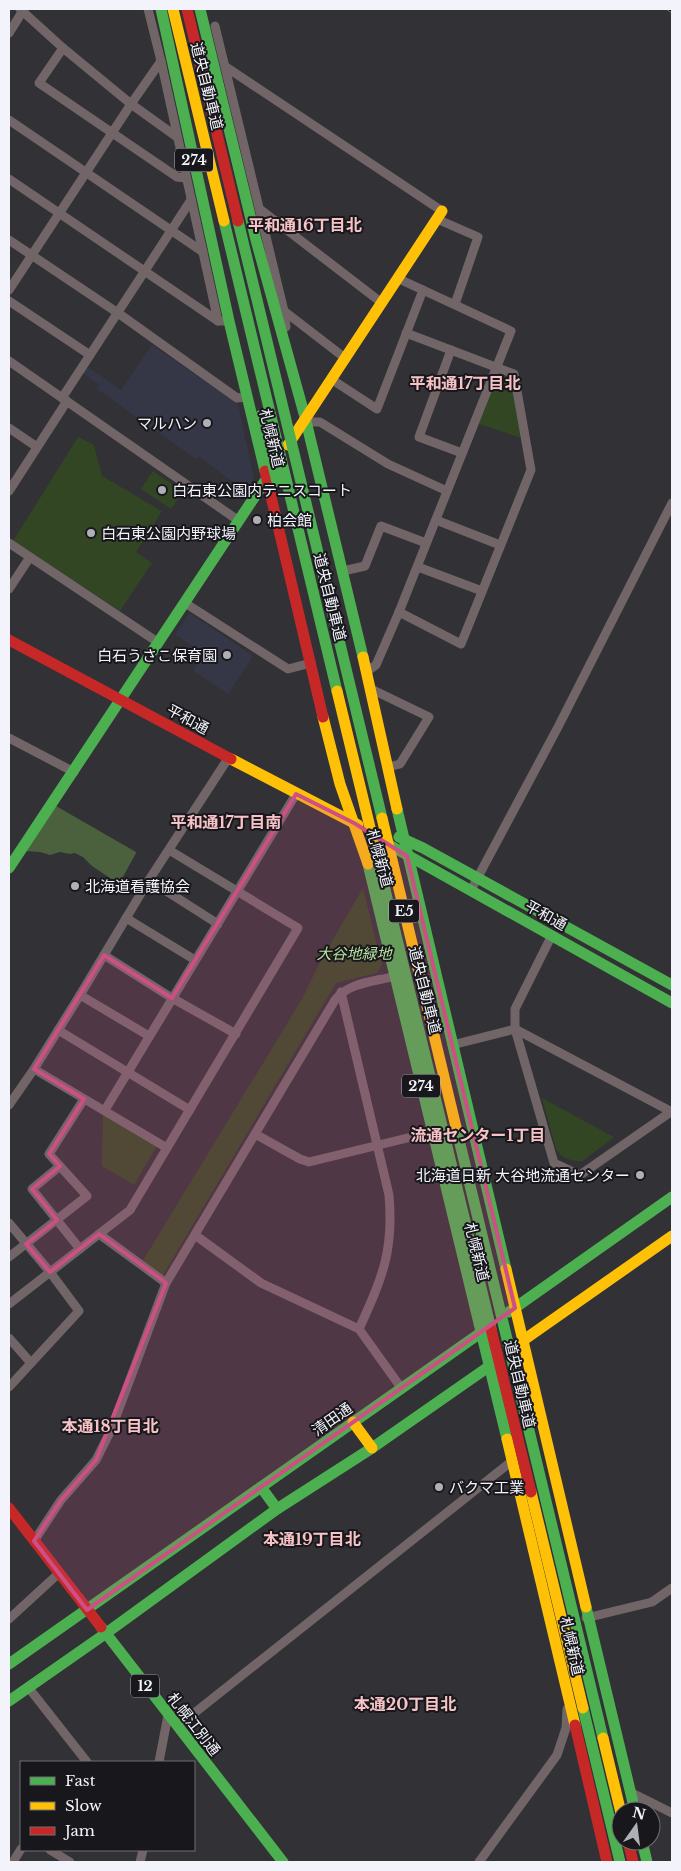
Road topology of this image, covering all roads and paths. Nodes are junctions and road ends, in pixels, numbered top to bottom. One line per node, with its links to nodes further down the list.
1 (22, 9): 8 (street); 9 (street)
2 (148, 9): 10 (street)
3 (161, 9): 38 (main road, 札幌新道 / 274)
4 (173, 9): 23 (main road, 道央自動車道 / E5, bridge)
5 (187, 9): 30 (main road, 道央自動車道 / E5, bridge)
6 (200, 9): 44 (main road, 札幌新道 / 274)
7 (216, 26): 11 (street)
8 (9, 33)
9 (63, 48): 12 (street); 14 (street)
10 (162, 61): 12 (street); 15 (street)
11 (226, 67): 20 (street); 22 (street)
12 (131, 104): 14 (street); 15 (street)
13 (9, 120): 16 (street)
14 (112, 133): 16 (street); 17 (street)
15 (177, 137): 17 (street)
16 (86, 173): 21 (street); 24 (street)
17 (186, 178): 19 (street)
18 (9, 179): 21 (street)
19 (192, 200): 24 (street); 26 (street)
20 (261, 210): 34 (street); 36 (street)
21 (59, 214): 27 (street); 28 (street)
22 (439, 215): 29 (main road); 35 (street)
23 (224, 221): 80 (main road, bridge); 173 (main road, 道央自動車道 / E5, bridge)
24 (172, 231): 26 (street); 28 (street)
25 (9, 240): 27 (street)
26 (203, 252): 38 (street)
27 (31, 256): 31 (street); 37 (street)
28 (145, 271): 37 (street); 38 (street)
29 (397, 278): 32 (street); 34 (main road)
30 (253, 285): 75 (main road, bridge); 163 (main road, 道央自動車道 / E5, bridge)
31 (9, 290)
32 (423, 290): 35 (street); 39 (street)
33 (9, 301): 41 (street)
34 (382, 303): 42 (main road)
35 (454, 304): 45 (street)
36 (284, 311): 42 (street); 44 (street)
37 (118, 313): 41 (street); 47 (street)
38 (224, 318): 47 (main road, 札幌新道 / 274)
39 (406, 333): 40 (street); 46 (street)
40 (451, 350): 45 (street); 52 (street)
41 (90, 355): 48 (street)
42 (345, 358): 46 (main road)
43 (9, 362): 48 (street)
44 (290, 362): 49 (main road, 札幌新道 / 274)
45 (497, 368): 52 (street); 61 (street)
46 (331, 379): 49 (main road)
47 (247, 397): 53 (main road, 札幌新道 / 274)
48 (64, 399): 51 (street); 58 (street)
49 (306, 420): 53 (main road); 55 (street); 64 (main road, 札幌新道 / 274)
50 (9, 428): 51 (street)
51 (37, 447): 54 (street)
52 (462, 453): 55 (street)
53 (266, 479): 58 (main road); 71 (main road, 札幌新道 / 274)
54 (10, 487)
55 (447, 491): 57 (street)
56 (672, 503): 87 (street)
57 (436, 520): 60 (street); 61 (street)
58 (239, 521): 67 (main road)
59 (9, 543): 62 (street)
60 (426, 544): 63 (street); 64 (street)
61 (500, 545): 66 (street)
62 (30, 556): 65 (street); 70 (street)
63 (418, 567): 66 (street); 68 (street)
64 (343, 572): 72 (main road, 札幌新道 / 274)
65 (9, 590)
66 (482, 592): 68 (street)
67 (185, 602): 70 (main road); 71 (street)
68 (399, 612): 72 (street)
69 (9, 640): 74 (main road, 平和通)
70 (159, 643): 74 (main road)
71 (311, 663): 80 (main road, 札幌新道 / 274)
72 (366, 672): 73 (main road, 札幌新道 / 274)
73 (371, 689): 75 (main road, 札幌新道 / 274); 78 (street)
74 (121, 701): 77 (main road, 平和通); 79 (main road)
75 (376, 711): 78 (main road, 札幌新道 / 274)
76 (9, 738): 79 (street)
77 (229, 757): 81 (main road, 平和通); 84 (street)
78 (388, 767): 83 (main road, 札幌新道 / 274)
79 (74, 772): 86 (main road)
80 (340, 784): 82 (main road, 札幌新道 / 274)
81 (296, 794): 82 (main road, 平和通); 90 (street)
82 (354, 823): 83 (main road, 平和通); 85 (main road, 平和通); 96 (main road, 札幌新道 / 274)
83 (402, 838): 85 (main road, 札幌新道 / 274); 87 (main road, 平和通)
84 (169, 850): 88 (street); 90 (street)
85 (407, 856): 89 (main road, 平和通); 106 (main road, 札幌新道 / 274)
86 (9, 868)
87 (477, 878): 89 (street); 97 (main road, 平和通)
88 (148, 880): 91 (street); 92 (street)
89 (471, 890): 93 (main road, 平和通)
90 (237, 892): 92 (street); 104 (street)
91 (126, 918): 94 (street); 95 (street)
92 (218, 924): 95 (street)
93 (552, 936): 101 (main road, 平和通); 102 (street)
94 (104, 955): 99 (street); 100 (street)
95 (195, 960): 100 (street)
96 (395, 976): 98 (street); 114 (main road, 札幌新道 / 274)
97 (672, 985)
98 (341, 992): 115 (street); 116 (street)
99 (80, 995): 103 (street); 105 (street)
100 (172, 998): 104 (street); 105 (street)
101 (672, 1003)
102 (515, 1029): 106 (street); 113 (street); 113 (street)
103 (58, 1030): 107 (street); 108 (street)
104 (236, 1034): 112 (street)
105 (149, 1036): 108 (street)
106 (452, 1045): 131 (main road, 札幌新道 / 274)
107 (34, 1069): 109 (street); 110 (street)
108 (127, 1073): 111 (street); 112 (street)
109 (84, 1099): 111 (street); 118 (street)
110 (9, 1105)
111 (105, 1110): 117 (street)
112 (190, 1110): 117 (street)
113 (672, 1111)
114 (432, 1132): 116 (street); 133 (main road, 札幌新道 / 274)
115 (255, 1134): 116 (street); 123 (street)
116 (378, 1145): 132 (street)
117 (167, 1148): 122 (street)
118 (60, 1166): 120 (street); 120 (street)
119 (672, 1197): 131 (main road, 清田通)
120 (57, 1220): 125 (street); 126 (street)
121 (9, 1223): 125 (street)
122 (99, 1234): 126 (street); 129 (street)
123 (195, 1235): 129 (street); 132 (street)
124 (672, 1236): 135 (main road)
125 (26, 1244): 127 (street); 128 (street)
126 (80, 1249): 128 (street)
127 (9, 1257)
128 (50, 1272): 130 (street); 136 (street)
129 (166, 1283): 146 (street)
130 (9, 1304)
131 (515, 1308): 133 (main road, 清田通); 135 (main road, 札幌新道 / 274)
132 (359, 1329): 139 (street)
133 (481, 1333): 137 (main road, 札幌新道 / 274); 139 (main road, 清田通)
134 (9, 1338): 136 (street)
135 (523, 1340): 137 (main road); 150 (main road, 札幌新道 / 274)
136 (31, 1363): 138 (street)
137 (489, 1367): 141 (main road); 142 (main road, 札幌新道 / 274)
138 (9, 1387)
139 (402, 1389): 140 (main road, 清田通)
140 (353, 1422): 141 (main road); 143 (main road, 清田通)
141 (372, 1448): 145 (main road)
142 (512, 1460): 152 (main road, 札幌新道 / 274); 159 (street)
143 (261, 1487): 145 (main road); 149 (main road, 清田通)
144 (9, 1508): 146 (main road, 札幌江別通 / 12)
145 (277, 1509): 153 (main road)
146 (34, 1541): 147 (main road, 札幌江別通 / 12)
147 (58, 1574): 149 (main road, 札幌江別通 / 12); 151 (street)
148 (672, 1588): 150 (street)
149 (86, 1610): 153 (main road, 札幌江別通 / 12); 154 (main road, 清田通)
150 (589, 1618): 152 (street); 162 (main road, 札幌新道 / 274)
151 (9, 1619)
152 (552, 1627): 156 (main road, 札幌新道 / 274)
153 (105, 1634): 155 (main road); 158 (main road, 札幌江別通 / 12)
154 (9, 1664)
155 (28, 1687): 157 (main road); 160 (street)
156 (568, 1697): 171 (street); 172 (main road, 札幌新道 / 274)
157 (9, 1701)
158 (168, 1715): 159 (main road, 札幌江別通 / 12); 161 (street)
159 (178, 1726): 170 (main road, 札幌江別通 / 12)
160 (86, 1761)
161 (159, 1761)
162 (630, 1792): 164 (main road, 札幌新道 / 274); 165 (street)
163 (618, 1801)
164 (632, 1801)
165 (672, 1813)
166 (20, 1851): 168 (street)
167 (52, 1851): 169 (street)
168 (13, 1862)
169 (70, 1862)
170 (283, 1862)
171 (479, 1862)
172 (607, 1862)
173 (620, 1862)

